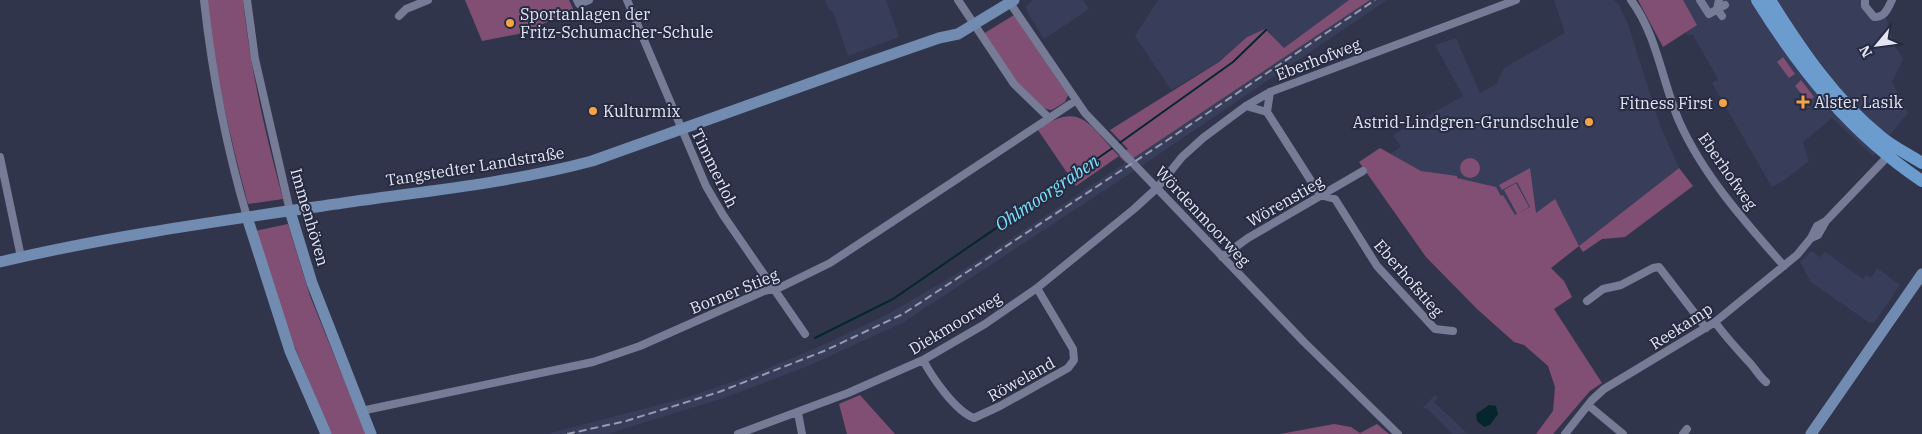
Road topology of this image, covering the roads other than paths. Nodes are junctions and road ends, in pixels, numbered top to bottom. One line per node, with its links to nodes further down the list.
1 (204, 0): 33 (street)
2 (247, 0): 32 (street, Immenhöven)
3 (428, 0): 17 (street)
4 (577, 0): 5 (street)
5 (589, 0)
6 (627, 0): 24 (street, Timmerloh)
7 (958, 0): 18 (street)
8 (1010, 0): 18 (street, Tangstedter Landstraße); 20 (street, Wördenmoorweg)
9 (1516, 0): 19 (street, Eberhofweg)
10 (1631, 0): 37 (street, Eberhofweg)
11 (1700, 0): 16 (street)
12 (1757, 0): 25 (main road)
13 (1770, 0): 25 (main road)
14 (1866, 0): 15 (street)
15 (1892, 0)
16 (1721, 8)
17 (399, 16)
18 (973, 24): 23 (street); 24 (street, Tangstedter Landstraße)
19 (1270, 92): 21 (street, Eberhofweg); 22 (street)
20 (1075, 100): 23 (street, Borner Stieg); 30 (street, Wördenmoorweg)
21 (1246, 106): 22 (street); 30 (street, Eberhofweg)
22 (1267, 112): 31 (street, Eberhofstieg)
23 (1048, 117): 40 (street, Borner Stieg)
24 (681, 130): 32 (street, Tangstedter Landstraße); 40 (street, Timmerloh)
25 (1892, 152): 27 (main road); 29 (main road); 37 (street, Reekamp)
26 (0, 157): 34 (street)
27 (1922, 163)
28 (1363, 171): 31 (street, Wörenstieg)
29 (1922, 181)
30 (1158, 188): 35 (street, Wördenmoorweg); 39 (street, Diekmoorweg)
31 (1320, 195): 35 (street, Wörenstieg); 44 (street, Eberhofstieg)
32 (290, 211): 33 (street, Tangstedter Landstraße); 49 (street, Immenhöven)
33 (247, 217): 34 (street, Tangstedter Landstraße); 51 (street)
34 (22, 257): 36 (street, Tangstedter Landstraße)
35 (1222, 257): 55 (street, Wördenmoorweg)
36 (0, 262)
37 (1784, 266): 42 (street, Reekamp)
38 (1922, 274): 58 (street)
39 (1037, 288): 46 (street, Diekmoorweg); 46 (street, Röweland)
40 (772, 289): 45 (street, Timmerloh); 49 (street, Borner Stieg)
41 (1587, 301): 43 (street)
42 (1715, 322): 43 (street, Reekamp); 47 (street)
43 (1706, 328): 48 (street, Reekamp)
44 (1453, 331)
45 (805, 334)
46 (923, 360): 50 (street, Diekmoorweg)
47 (1766, 382)
48 (1588, 405): 56 (street, Reekamp); 57 (street)
49 (361, 411): 52 (street, Immenhöven)
50 (798, 413): 53 (street, Diekmoorweg); 54 (street)
51 (326, 434)
52 (371, 434)
53 (738, 434)
54 (802, 434)
55 (1398, 434)
56 (1566, 434)
57 (1623, 434)
58 (1810, 434)

